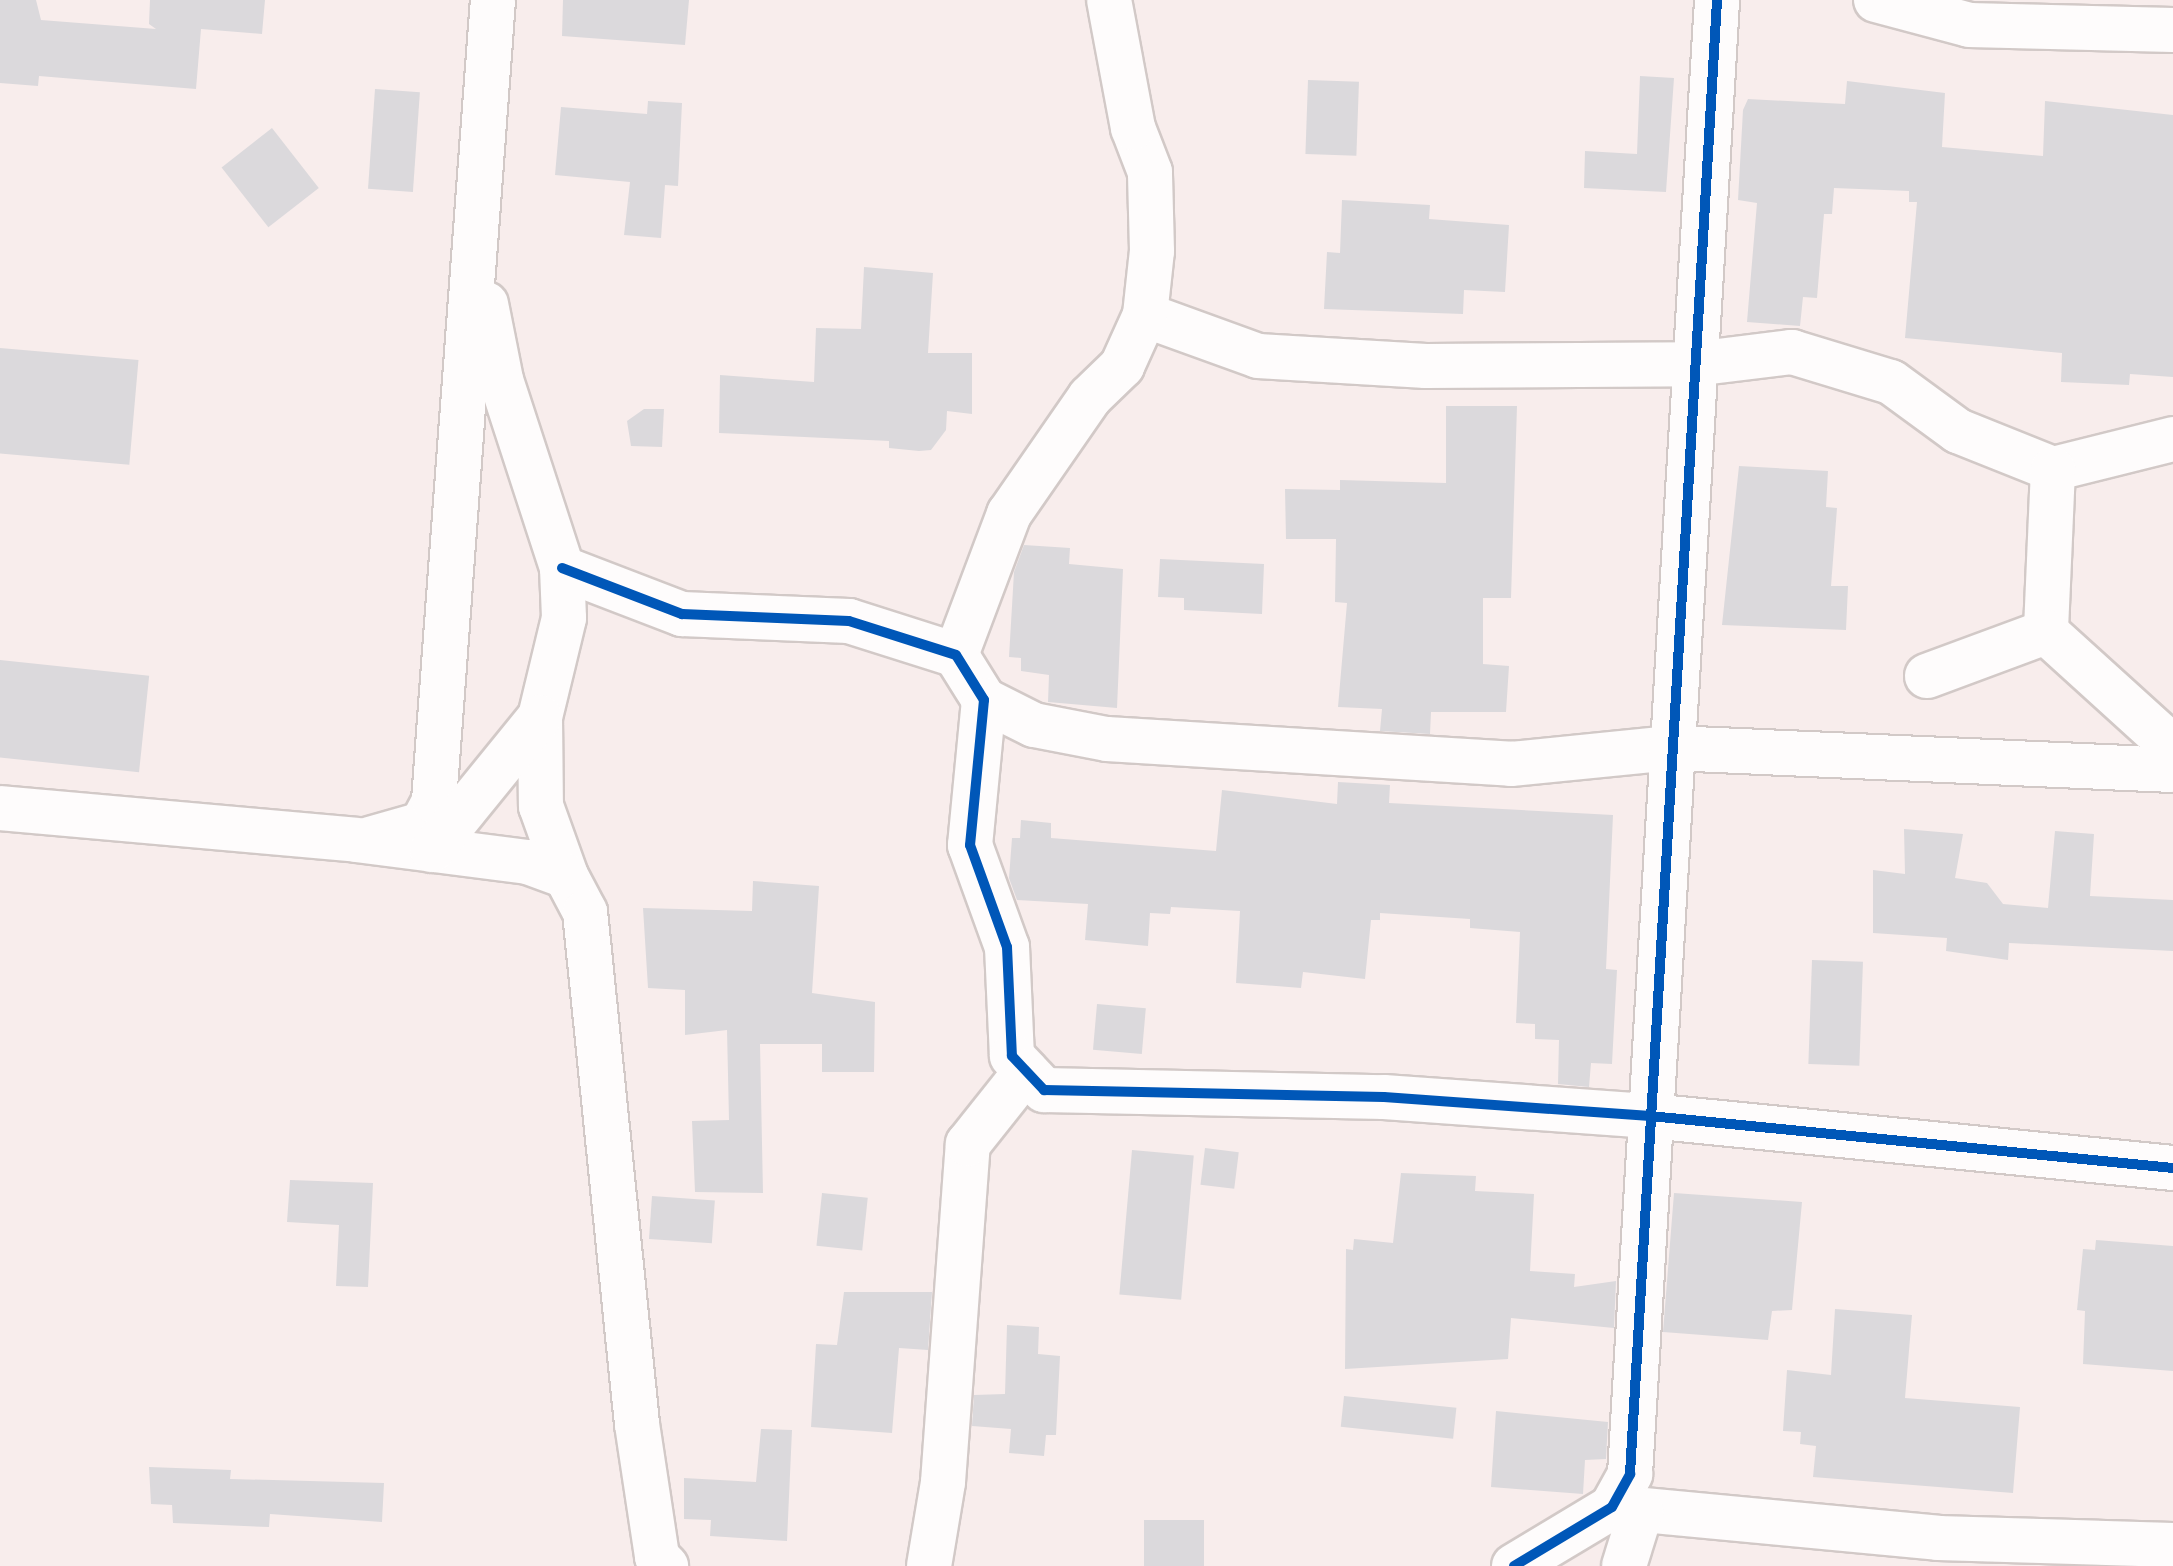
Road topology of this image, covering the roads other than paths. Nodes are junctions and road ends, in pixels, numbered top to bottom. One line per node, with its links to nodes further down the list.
1 (493, 0): 6 (street)
2 (1109, 0): 7 (street)
3 (1717, 0): 8 (street)
4 (1876, 0): 5 (street)
5 (2173, 30)
6 (475, 246): 11 (street); 21 (street)
7 (1145, 315): 8 (street); 13 (street)
8 (1694, 364): 10 (street); 18 (street)
9 (2173, 439): 10 (street)
10 (2053, 469): 12 (street)
11 (562, 568): 13 (street); 16 (street)
12 (2046, 632): 14 (street); 17 (street)
13 (956, 655): 15 (street)
14 (1927, 676)
15 (984, 700): 18 (street); 24 (street)
16 (540, 717): 22 (street); 23 (street)
17 (2173, 747)
18 (1671, 748): 19 (street); 25 (street)
19 (2173, 770)
20 (0, 808): 21 (street)
21 (356, 840): 22 (street)
22 (432, 850): 23 (street)
23 (566, 876): 29 (street)
24 (1026, 1071): 25 (street); 30 (street)
25 (1650, 1116): 26 (street); 27 (street)
26 (2173, 1168)
27 (1626, 1509): 28 (street); 31 (street); 32 (street)
28 (2173, 1545)
29 (660, 1563)
30 (929, 1566)
31 (1514, 1566)
32 (1624, 1566)

